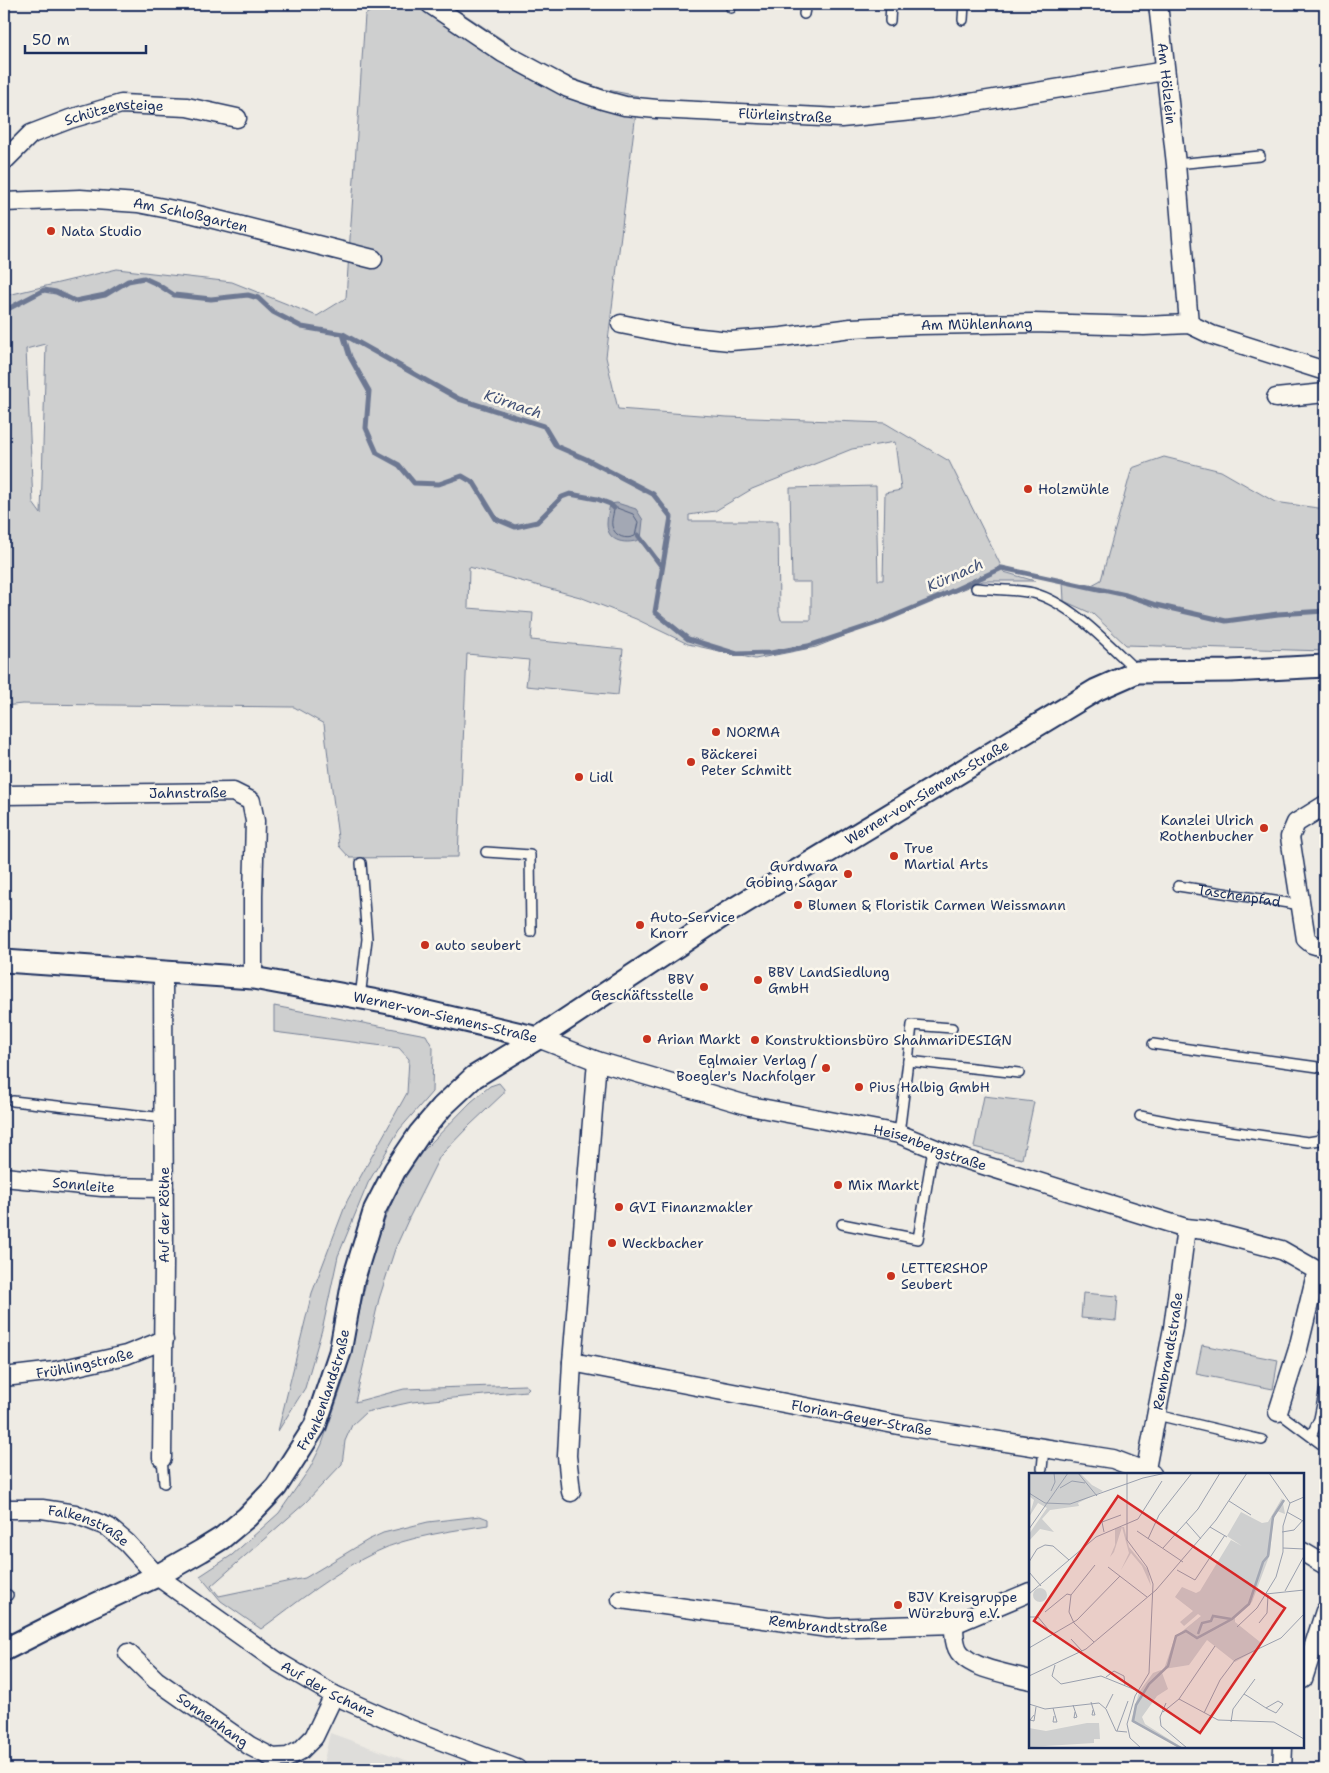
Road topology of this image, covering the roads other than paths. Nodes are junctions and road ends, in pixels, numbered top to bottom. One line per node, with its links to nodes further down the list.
1 (430, 4): 9 (street, Flürleinstraße)
2 (806, 4): 6 (lane)
3 (891, 4): 8 (lane)
4 (964, 4): 7 (lane)
5 (1158, 4): 9 (street, Am Hölzlein)
6 (804, 14)
7 (964, 20)
8 (890, 21)
9 (1165, 71): 13 (street, Am Hölzlein)
10 (237, 118): 11 (street, Schützensteige)
11 (5, 156)
12 (1260, 156): 13 (lane)
13 (1176, 164): 17 (street, Am Hölzlein)
14 (4, 202): 15 (street, Am Schloßgarten)
15 (373, 259)
16 (621, 324): 17 (street, Am Mühlenhang)
17 (1189, 324): 18 (street, Am Mühlenhang)
18 (1325, 371)
19 (1325, 393): 20 (street)
20 (1276, 398)
21 (976, 588): 23 (lane)
22 (1325, 666): 23 (street, Werner-von-Siemens-Straße)
23 (1137, 672): 37 (street, Werner-von-Siemens-Straße)
24 (4, 795): 34 (street, Jahnstraße)
25 (1325, 805): 29 (street, Taschenpfad)
26 (486, 852): 30 (lane)
27 (361, 863): 35 (lane)
28 (1178, 886): 29 (lane, Taschenpfad)
29 (1300, 905): 31 (street, Taschenpfad)
30 (531, 932)
31 (1325, 948)
32 (4, 961): 33 (street, Werner-von-Siemens-Straße)
33 (163, 973): 34 (street, Werner-von-Siemens-Straße); 45 (street, Auf der Röthe)
34 (252, 978): 35 (street, Werner-von-Siemens-Straße)
35 (360, 998): 37 (street, Werner-von-Siemens-Straße)
36 (952, 1028): 40 (lane)
37 (538, 1038): 39 (street, Heisenbergstraße); 72 (street, Frankenlandstraße)
38 (1154, 1044): 41 (lane)
39 (597, 1061): 47 (street, Heisenbergstraße); 55 (street)
40 (908, 1061): 42 (lane); 47 (lane)
41 (1325, 1068)
42 (1019, 1073)
43 (13, 1101): 45 (lane)
44 (1140, 1116): 46 (lane)
45 (164, 1118): 50 (street, Auf der Röthe)
46 (1325, 1131)
47 (899, 1134): 48 (street, Heisenbergstraße)
48 (933, 1149): 51 (lane); 52 (street, Heisenbergstraße)
49 (4, 1176): 50 (street, Sonnleite)
50 (164, 1188): 54 (street, Auf der Röthe)
51 (842, 1224)
52 (1186, 1228): 53 (street, Heisenbergstraße); 59 (street, Rembrandtstraße)
53 (1321, 1272): 58 (street, Heisenbergstraße)
54 (164, 1340): 56 (street, Frühlingstraße); 64 (street, Auf der Röthe)
55 (572, 1362): 63 (street, Florian-Geyer-Straße); 68 (street)
56 (4, 1377)
57 (1325, 1389): 60 (lane)
58 (1278, 1412): 60 (lane)
59 (1157, 1415): 61 (lane); 66 (street, Rembrandtstraße)
60 (1311, 1436): 62 (lane)
61 (1262, 1440)
62 (1325, 1447)
63 (1044, 1448): 65 (lane); 66 (street, Florian-Geyer-Straße)
64 (162, 1458): 67 (lane)
65 (1042, 1470)
66 (1147, 1473)
67 (164, 1483)
68 (571, 1492)
69 (4, 1509): 72 (street, Falkenstraße)
70 (1304, 1553): 71 (street)
71 (1325, 1565)
72 (157, 1576): 77 (street, Frankenlandstraße); 81 (street, Auf der Schanz)
73 (1029, 1592): 76 (street, Rembrandtstraße)
74 (621, 1599): 76 (street, Rembrandtstraße)
75 (1325, 1612): 79 (street)
76 (954, 1624): 80 (street)
77 (4, 1650)
78 (128, 1653): 81 (street, Sonnenhang)
79 (1304, 1676)
80 (1029, 1680)
81 (334, 1695): 83 (street, Auf der Schanz)
82 (1283, 1748): 84 (street)
83 (518, 1769)
84 (1282, 1769)

